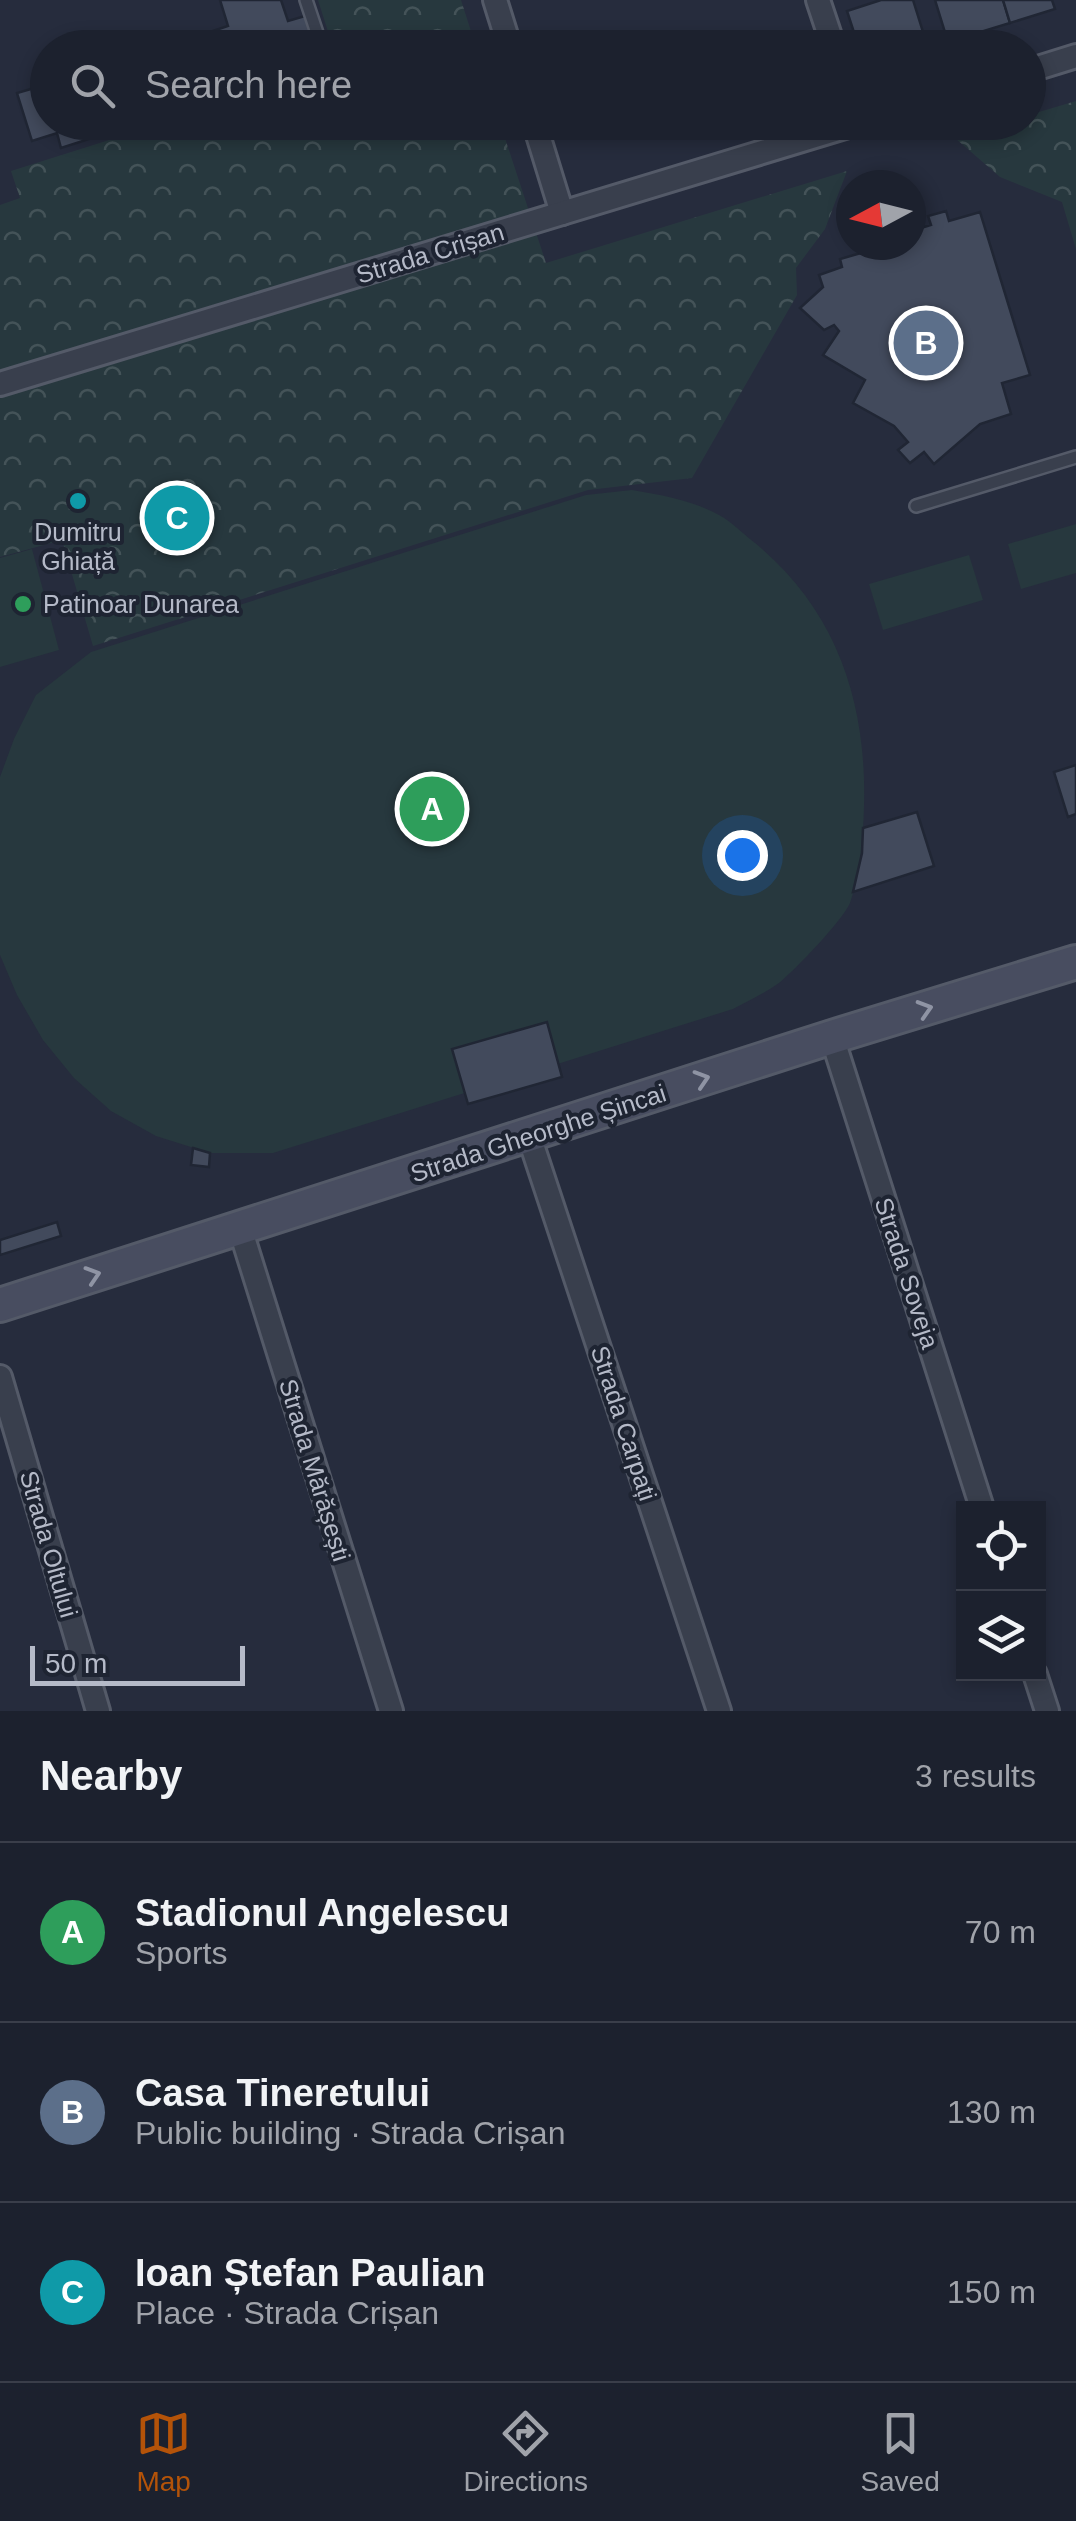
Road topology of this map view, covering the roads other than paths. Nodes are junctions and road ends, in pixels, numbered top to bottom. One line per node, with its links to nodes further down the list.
1 (306, 0): 4 (lane)
2 (496, 0): 5 (street)
3 (818, 0): 6 (street)
4 (316, 30)
5 (505, 30)
6 (828, 30)
7 (1076, 56): 8 (street)
8 (1046, 65)
9 (540, 140): 11 (street)
10 (803, 140): 11 (street, Strada Crișan)
11 (562, 213): 12 (street, Strada Crișan)
12 (0, 384)
13 (1076, 457): 14 (lane)
14 (916, 506)
15 (1076, 962): 16 (street, Strada Gheorghe Șincai, one-way to 15)
16 (832, 1037): 17 (street, Strada Gheorghe Șincai, one-way to 16); 21 (street, Strada Soveja)
17 (529, 1136): 18 (street, Strada Gheorghe Șincai); 25 (street, Strada Carpați)
18 (240, 1228): 19 (street, Strada Gheorghe Șincai, one-way to 18); 24 (street, Strada Mărășești)
19 (0, 1305)
20 (0, 1378): 23 (street, Strada Oltului)
21 (980, 1501)
22 (1037, 1681): 26 (street)
23 (98, 1711)
24 (390, 1711)
25 (718, 1711)
26 (1047, 1711)

